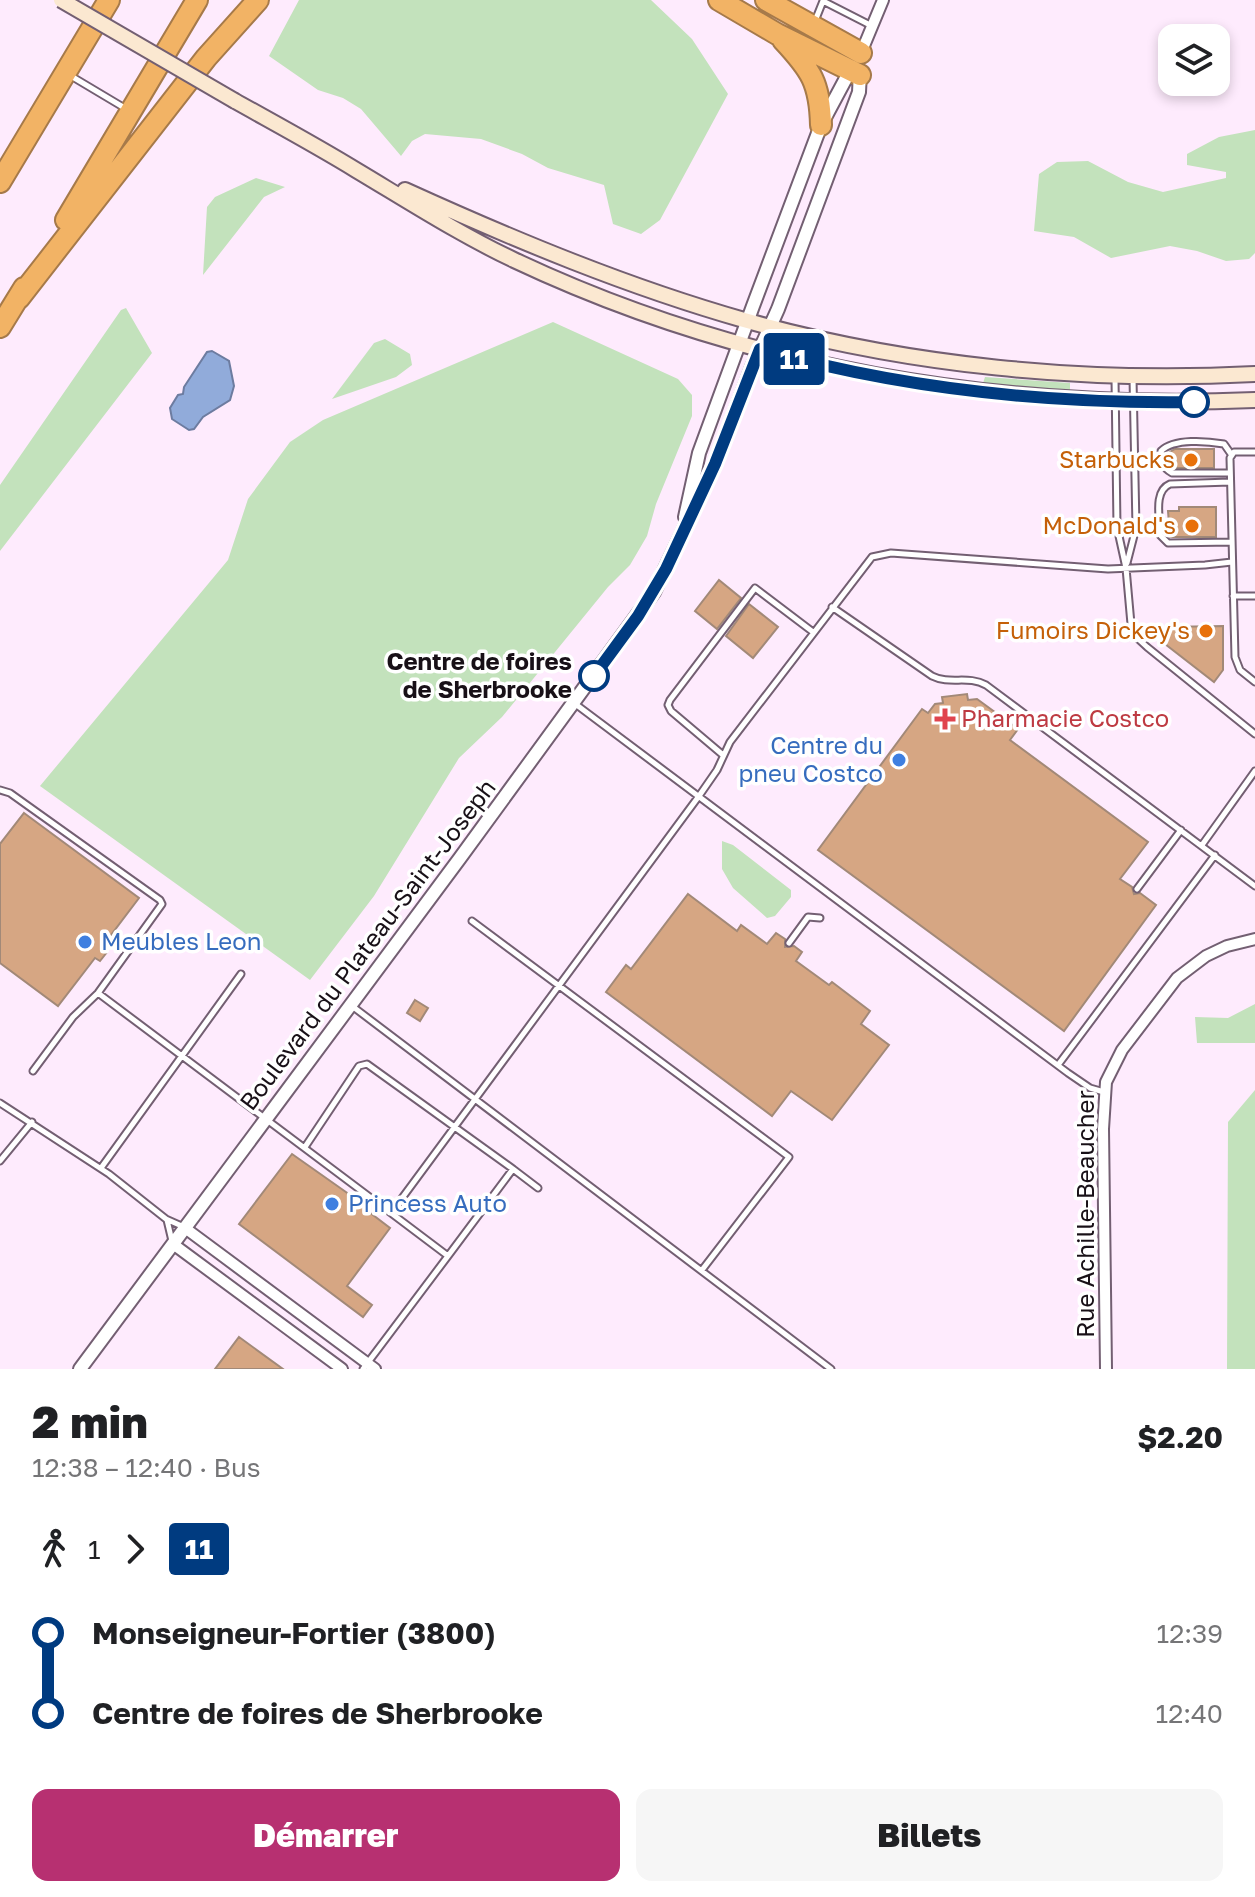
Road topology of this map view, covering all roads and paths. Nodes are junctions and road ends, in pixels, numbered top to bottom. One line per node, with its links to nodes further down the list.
1 (61, 0): 16 (main road, bridge)
2 (109, 0): 13 (highway)
3 (197, 0): 14 (highway)
4 (258, 0): 18 (highway)
5 (719, 0): 11 (highway)
6 (766, 0): 10 (highway)
7 (823, 0): 9 (lane); 10 (lane)
8 (883, 0): 9 (street, Boulevard du Plateau-Saint-Joseph)
9 (872, 26): 12 (street, Boulevard du Plateau-Saint-Joseph)
10 (812, 27): 12 (highway)
11 (777, 34): 12 (highway); 15 (highway)
12 (857, 66): 15 (street, Boulevard du Plateau-Saint-Joseph); 20 (street, Boulevard du Plateau-Saint-Joseph)
13 (67, 73): 14 (lane); 17 (highway)
14 (132, 112): 18 (highway)
15 (821, 125): 19 (street, Boulevard du Plateau-Saint-Joseph)
16 (342, 162): 19 (main road); 22 (main road)
17 (0, 182)
18 (19, 298): 21 (highway)
19 (748, 321): 20 (main road); 22 (street, Boulevard du Plateau-Saint-Joseph)
20 (770, 326): 23 (street, Boulevard du Plateau-Saint-Joseph); 25 (main road)
21 (0, 327)
22 (740, 343): 23 (main road); 34 (street, Boulevard du Plateau-Saint-Joseph)
23 (760, 349): 28 (main road); 34 (street, Boulevard du Plateau-Saint-Joseph)
24 (1255, 374): 26 (main road)
25 (1115, 376): 26 (main road); 28 (lane)
26 (1133, 376): 29 (lane)
27 (1255, 400): 29 (main road)
28 (1115, 402): 29 (main road); 37 (lane)
29 (1133, 402): 37 (lane)
30 (1255, 452): 31 (lane)
31 (1231, 454): 32 (lane); 32 (lane)
32 (1230, 473): 33 (lane)
33 (1230, 482): 35 (lane); 35 (lane)
34 (679, 539): 43 (street, Boulevard du Plateau-Saint-Joseph)
35 (1232, 542): 36 (lane)
36 (1232, 562): 37 (lane); 38 (lane)
37 (1126, 568): 40 (lane); 44 (lane)
38 (1233, 596): 39 (lane); 42 (lane)
39 (1255, 596)
40 (832, 607): 41 (lane); 49 (lane)
41 (813, 632): 45 (lane); 45 (lane)
42 (1255, 682)
43 (574, 703): 48 (lane); 61 (street, Boulevard du Plateau-Saint-Joseph)
44 (1255, 734)
45 (723, 755): 48 (lane)
46 (1255, 771): 50 (lane)
47 (0, 790): 60 (lane)
48 (699, 796): 59 (lane); 63 (lane)
49 (1181, 830): 50 (lane); 53 (lane)
50 (1202, 845): 51 (lane)
51 (1215, 855): 52 (lane); 63 (lane)
52 (1255, 886)
53 (1137, 889)
54 (820, 918): 57 (lane)
55 (472, 921): 59 (lane)
56 (1255, 939): 65 (street, Rue Achille-Beaucher)
57 (789, 943)
58 (241, 974): 62 (lane)
59 (557, 984): 66 (lane); 81 (lane)
60 (98, 993): 62 (lane); 64 (lane)
61 (351, 1005): 66 (lane); 68 (street, Boulevard du Plateau-Saint-Joseph)
62 (183, 1055): 68 (lane); 73 (lane)
63 (1058, 1065): 65 (lane)
64 (33, 1071)
65 (1104, 1092): 86 (street, Rue Achille-Beaucher)
66 (476, 1099): 70 (lane); 81 (lane)
67 (0, 1103): 69 (lane)
68 (267, 1117): 71 (lane); 78 (street, Boulevard du Plateau-Saint-Joseph)
69 (32, 1122): 72 (lane); 73 (lane)
70 (455, 1127): 71 (lane); 74 (lane); 76 (lane)
71 (305, 1147): 76 (lane)
72 (0, 1161)
73 (101, 1168): 77 (lane)
74 (513, 1169): 75 (lane); 80 (lane)
75 (538, 1188)
76 (391, 1213): 80 (lane)
77 (166, 1219): 78 (lane); 79 (lane)
78 (185, 1228): 79 (street, Boulevard du Plateau-Saint-Joseph); 82 (street)
79 (173, 1244): 83 (street, Boulevard du Plateau-Saint-Joseph); 84 (street)
80 (448, 1256): 82 (lane)
81 (702, 1270): 85 (lane)
82 (369, 1367)
83 (80, 1369)
84 (342, 1369)
85 (831, 1369)
86 (1106, 1369)

